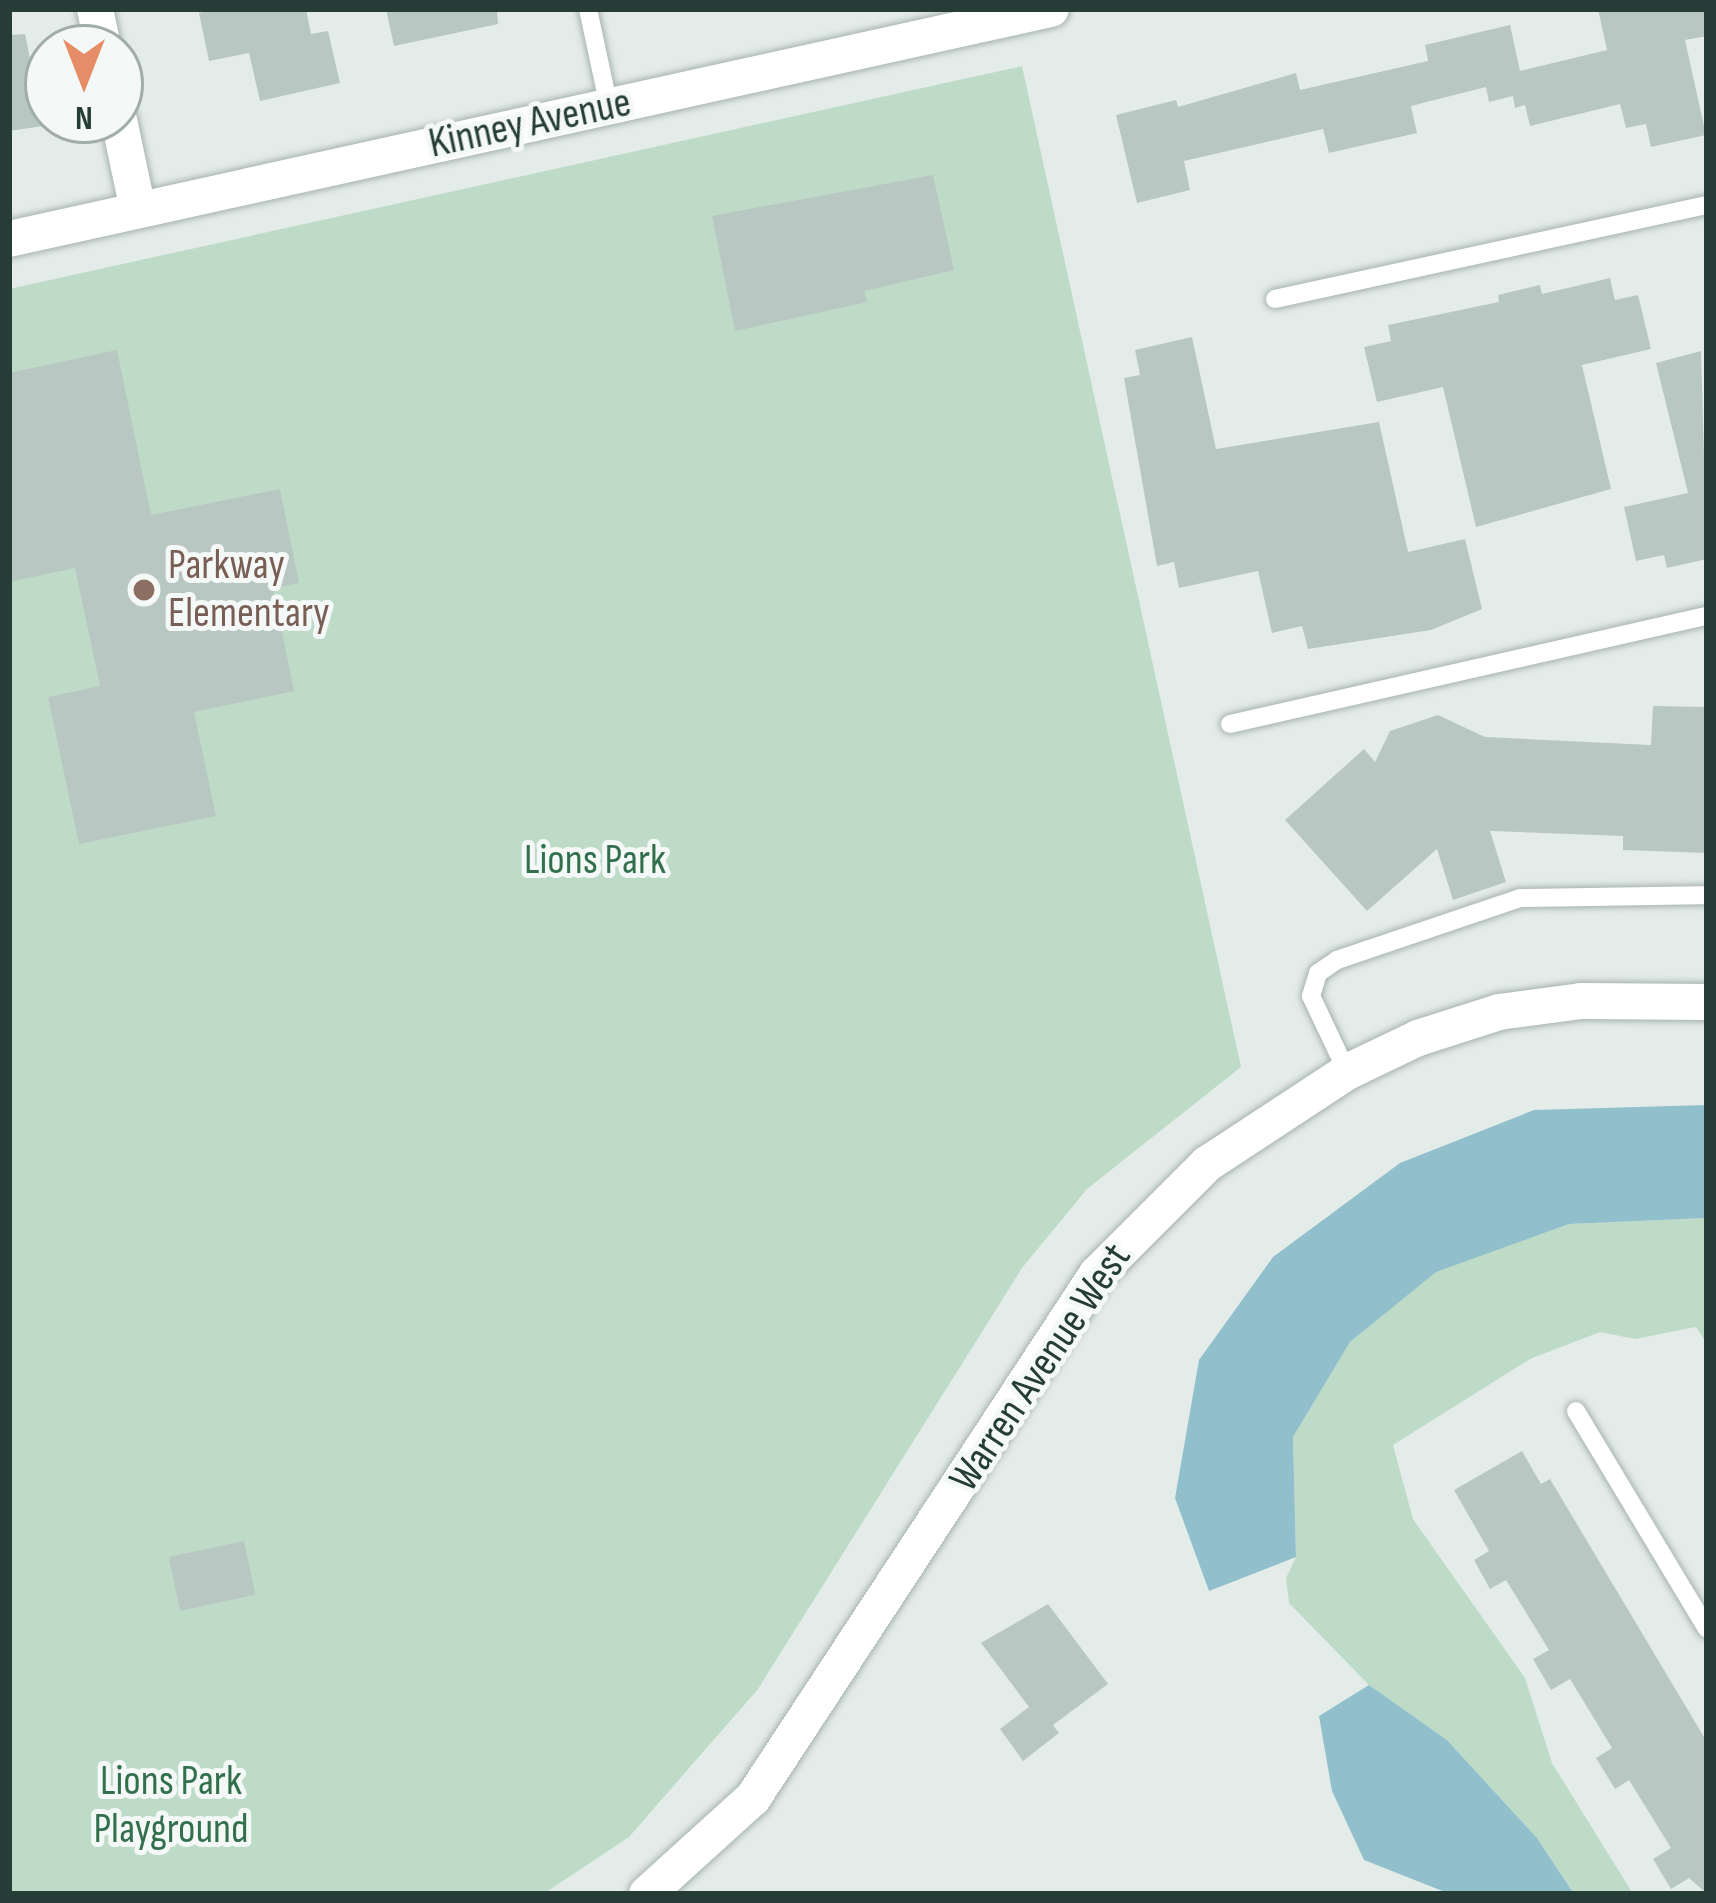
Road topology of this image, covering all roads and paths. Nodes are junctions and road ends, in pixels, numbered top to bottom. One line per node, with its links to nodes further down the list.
1 (588, 9): 3 (lane)
2 (1051, 9): 3 (street, Kinney Avenue)
3 (609, 107): 6 (street, Kinney Avenue)
4 (124, 144): 6 (street)
5 (1707, 205): 8 (lane)
6 (138, 210): 7 (street, Kinney Avenue)
7 (9, 239)
8 (1275, 299)
9 (1707, 616): 10 (lane)
10 (1230, 724)
11 (1707, 895): 13 (lane)
12 (1707, 1002): 13 (street, Warren Avenue West)
13 (1347, 1072): 16 (street, Warren Avenue West)
14 (1576, 1411): 15 (lane)
15 (1707, 1629)
16 (646, 1894)

